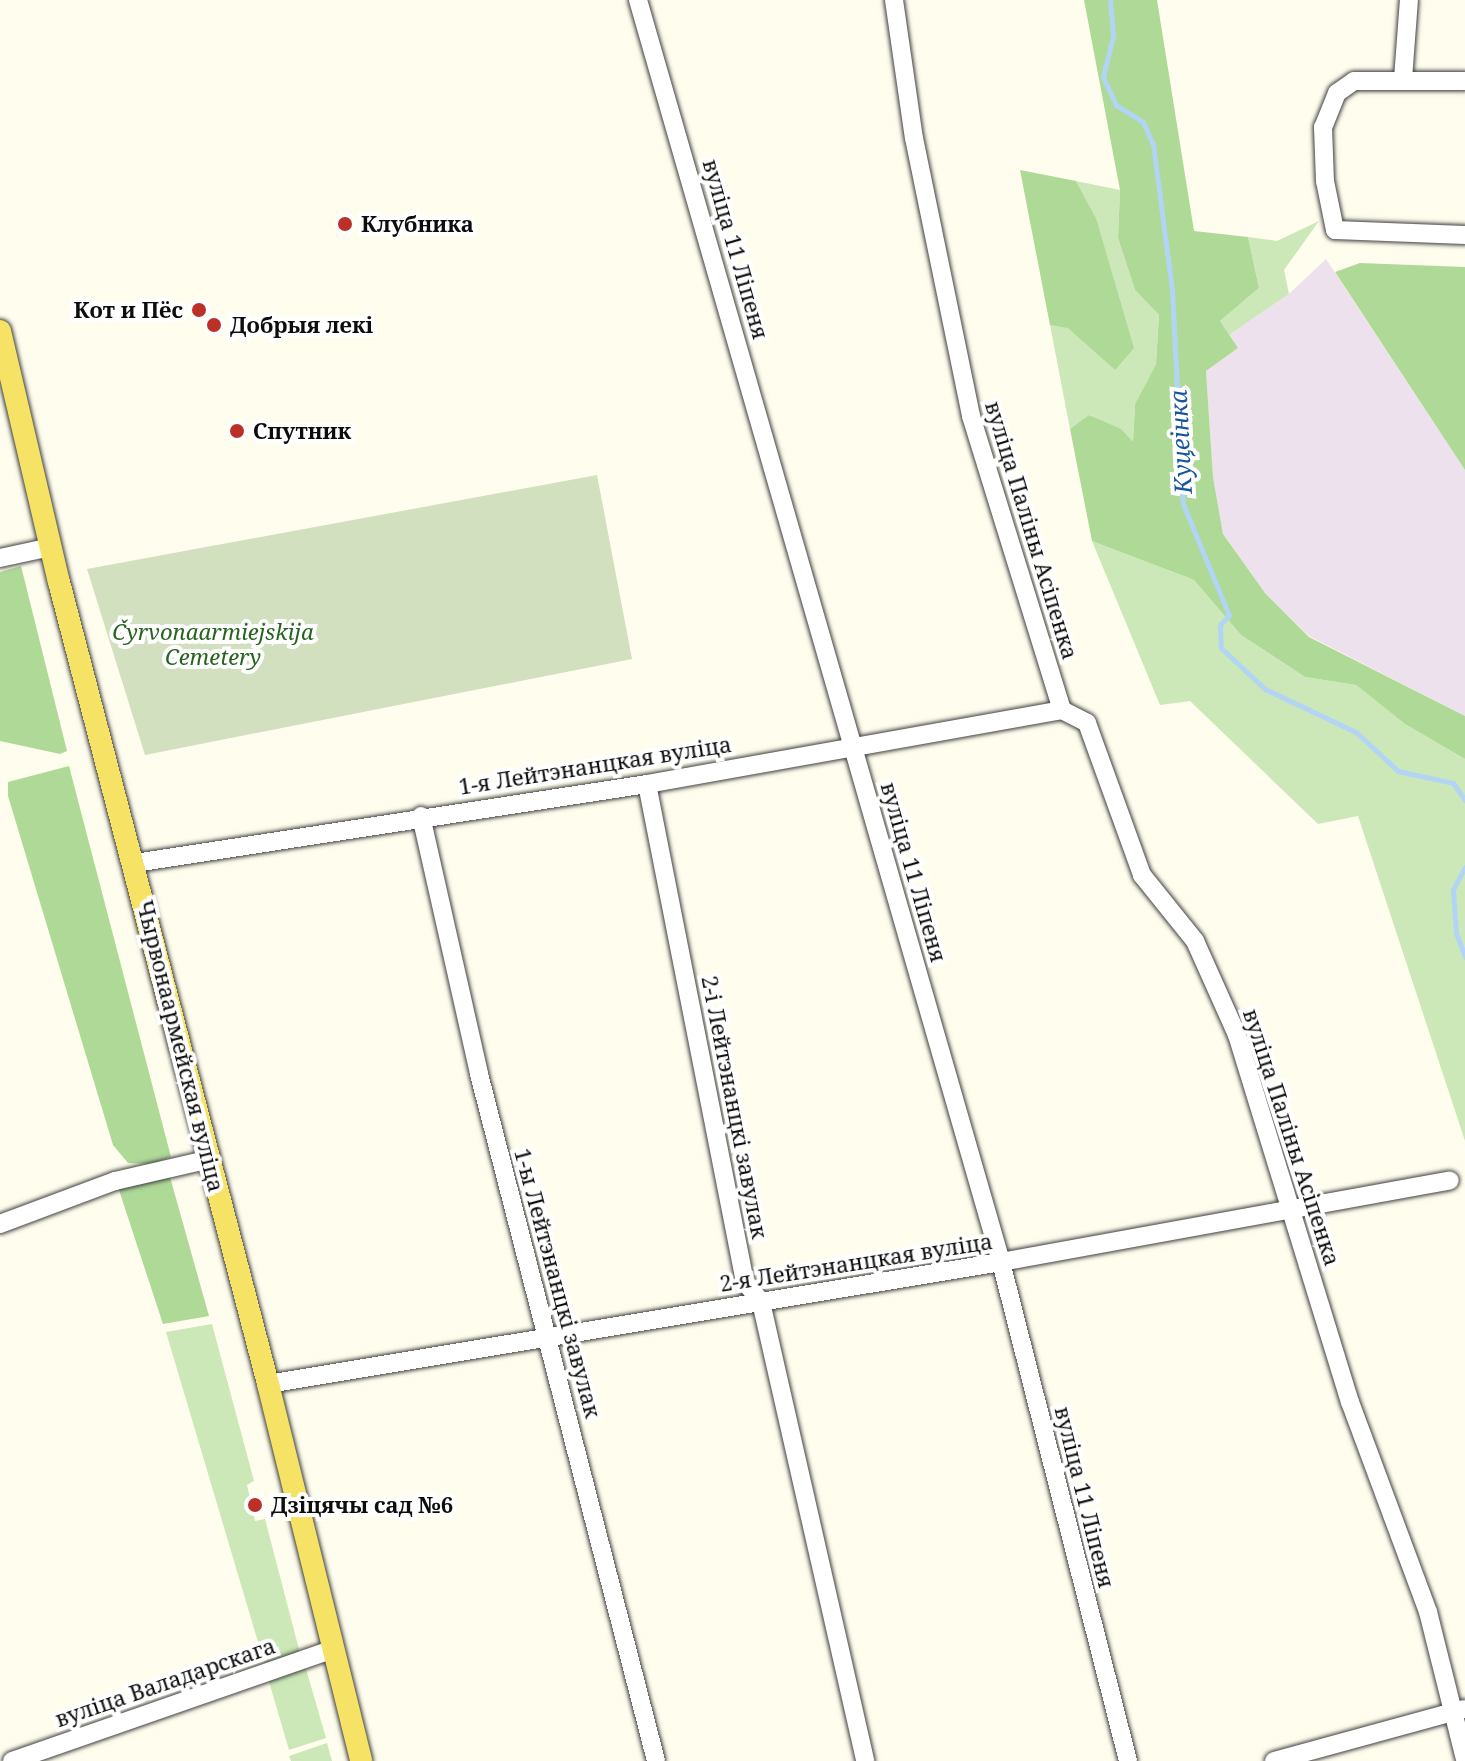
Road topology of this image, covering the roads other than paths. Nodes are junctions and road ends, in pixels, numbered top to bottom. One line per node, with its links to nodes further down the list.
1 (638, 0): 11 (street, вуліца 11 Ліпеня)
2 (894, 0): 10 (street, вуліца Паліны Асіпенка)
3 (1409, 0): 4 (street)
4 (1403, 79): 5 (street); 6 (street)
5 (1465, 81)
6 (1465, 235)
7 (0, 331): 8 (main road, Чырвонаармейская вуліца)
8 (51, 547): 9 (street); 14 (main road, Чырвонаармейская вуліца)
9 (0, 558)
10 (1062, 710): 11 (street, 1-я Лейтэнанцкая вуліца); 17 (street, вуліца Паліны Асіпенка)
11 (853, 747): 12 (street, 1-я Лейтэнанцкая вуліца); 19 (street, вуліца 11 Ліпеня)
12 (647, 784): 13 (street, 1-я Лейтэнанцкая вуліца); 20 (street, 2-і Лейтэнанцкі завулак)
13 (421, 816): 14 (street, 1-я Лейтэнанцкая вуліца); 21 (street, 1-ы Лейтэнанцкі завулак)
14 (135, 863): 15 (main road, Чырвонаармейская вуліца)
15 (210, 1159): 18 (street); 22 (main road, Чырвонаармейская вуліца)
16 (1450, 1180): 17 (street, 2-я Лейтэнанцкая вуліца)
17 (1291, 1210): 19 (street, 2-я Лейтэнанцкая вуліца); 24 (street, вуліца Паліны Асіпенка)
18 (0, 1224)
19 (1001, 1262): 20 (street, 2-я Лейтэнанцкая вуліца); 30 (street, вуліца 11 Ліпеня)
20 (761, 1302): 21 (street, 2-я Лейтэнанцкая вуліца); 29 (street, 2-і Лейтэнанцкі завулак)
21 (548, 1334): 22 (street, 2-я Лейтэнанцкая вуліца); 28 (street, 1-ы Лейтэнанцкі завулак)
22 (268, 1384): 23 (main road, Чырвонаармейская вуліца)
23 (333, 1649): 26 (street, вуліца Валадарскага); 27 (main road, Чырвонаармейская вуліца)
24 (1459, 1710): 25 (street, вуліца Паліны Асіпенка); 31 (street)
25 (1465, 1759)
26 (12, 1761)
27 (361, 1761)
28 (656, 1761)
29 (865, 1761)
30 (1128, 1761)
31 (1274, 1761)

